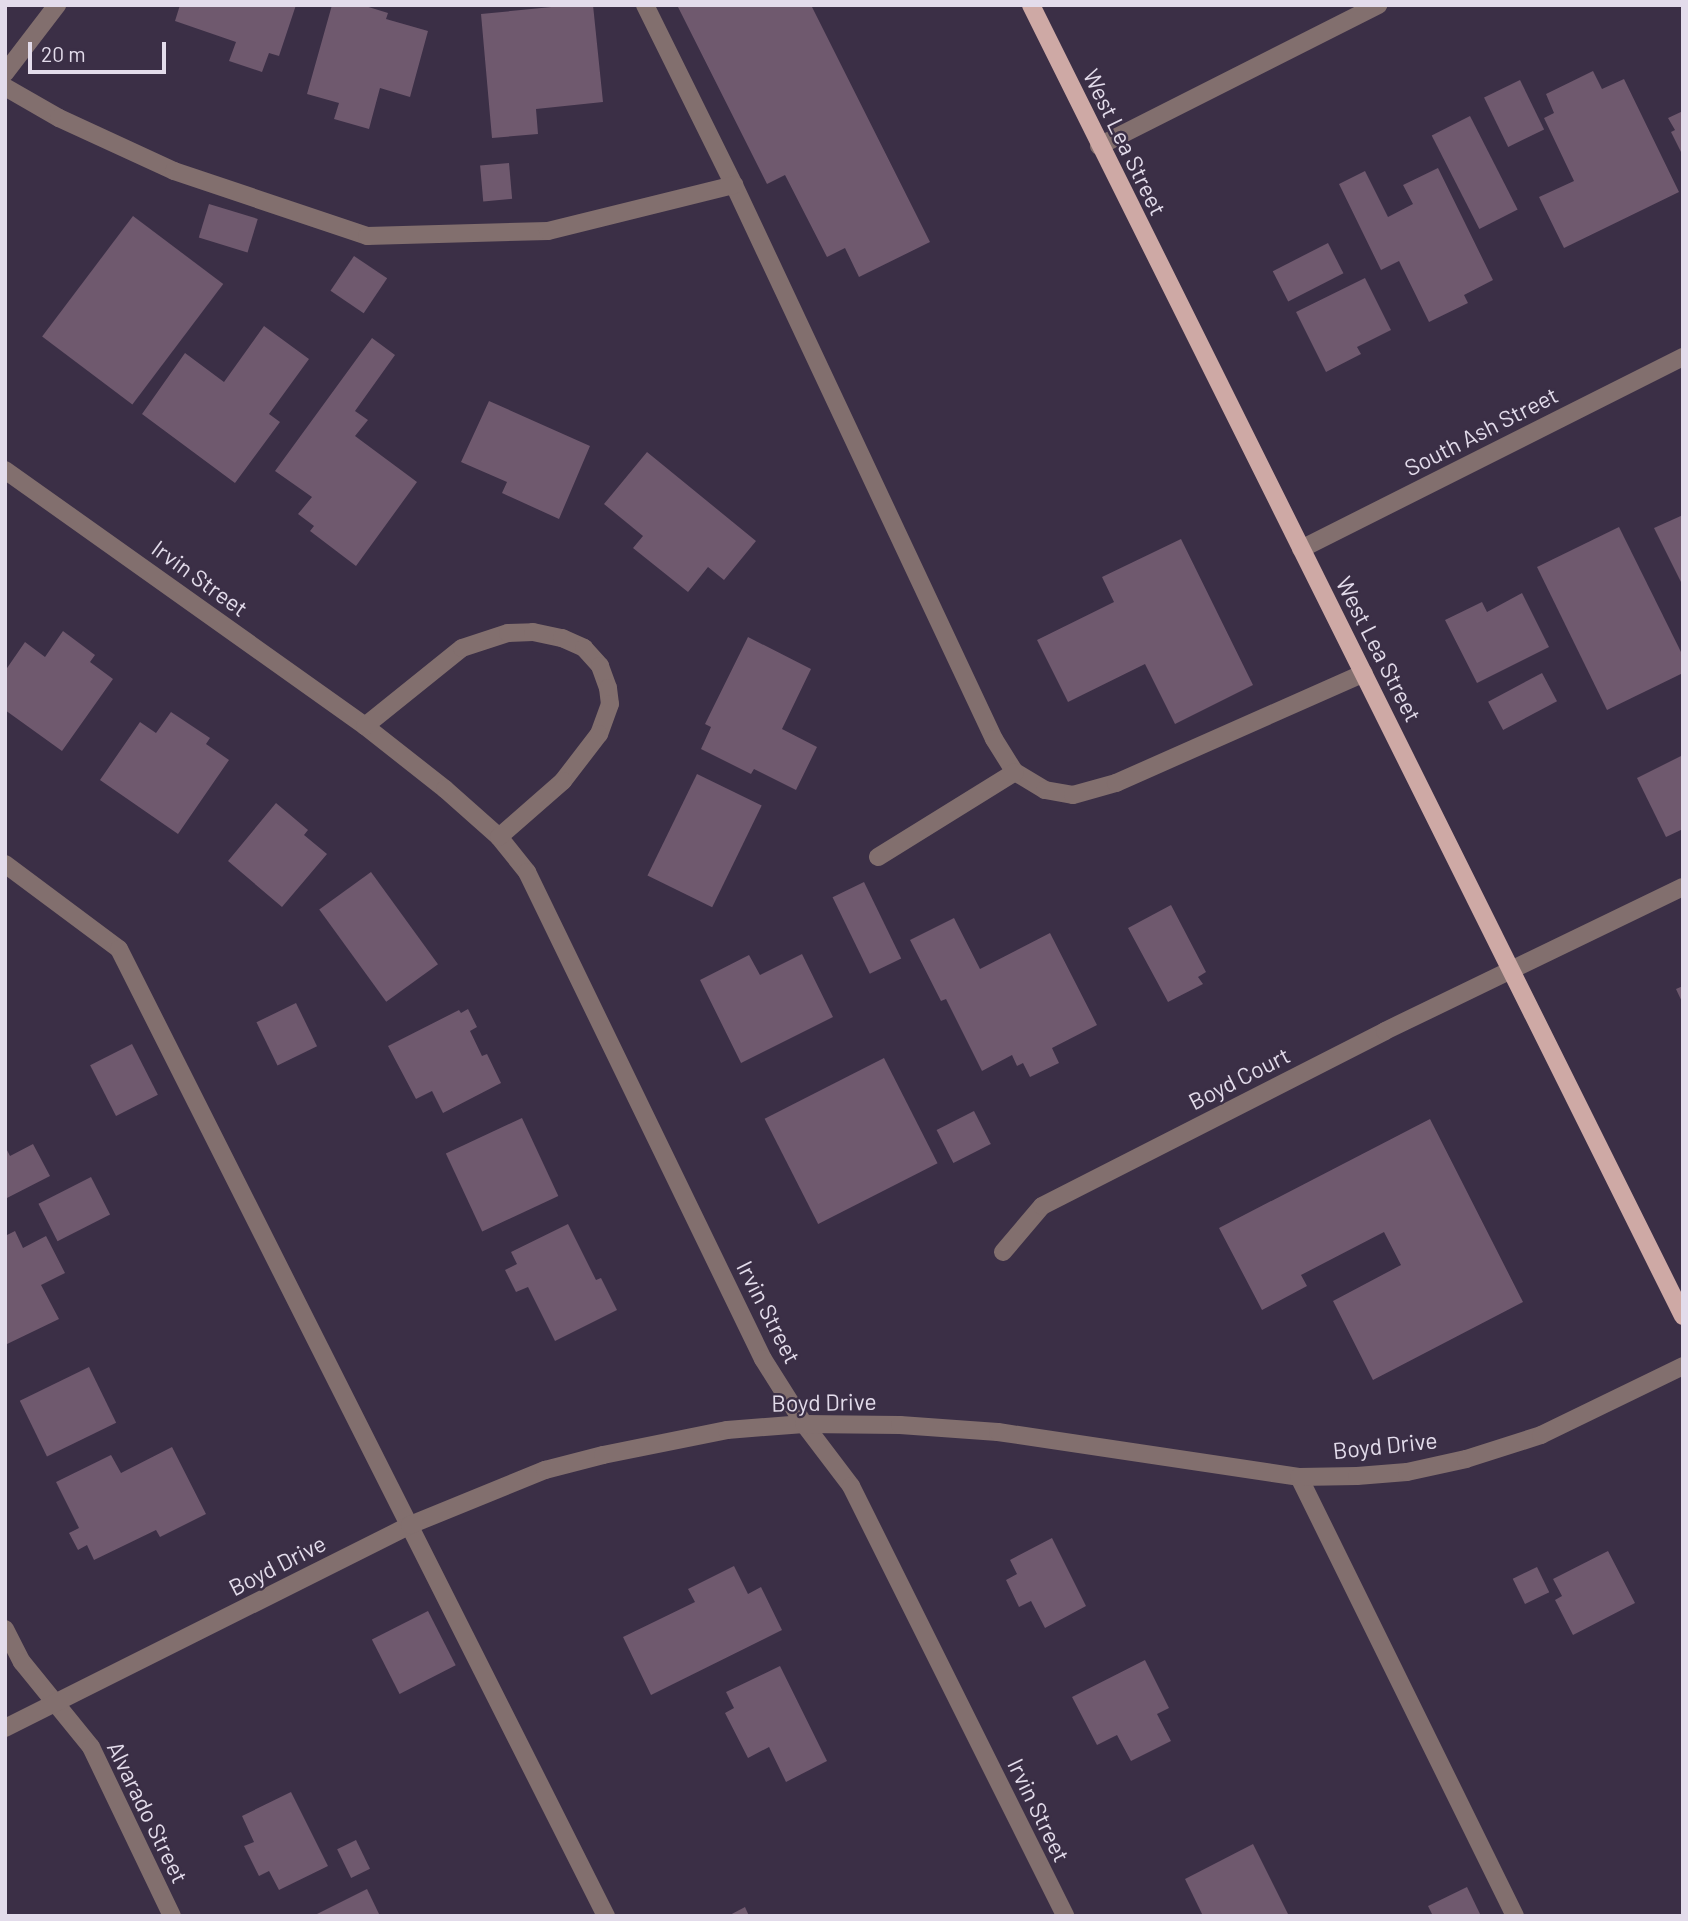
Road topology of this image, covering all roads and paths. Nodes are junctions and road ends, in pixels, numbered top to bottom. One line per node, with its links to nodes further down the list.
1 (57, 5): 5 (street)
2 (645, 5): 8 (street)
3 (1031, 5): 7 (main road, West Lea Street)
4 (1378, 5): 7 (street)
5 (5, 73)
6 (5, 87): 8 (street)
7 (1099, 146): 11 (main road, West Lea Street)
8 (734, 185): 14 (street)
9 (1683, 357): 11 (street, South Ash Street)
10 (5, 470): 13 (street, Irvin Street)
11 (1301, 549): 12 (main road, West Lea Street)
12 (1364, 673): 14 (street); 19 (main road, West Lea Street)
13 (365, 726): 15 (street, Irvin Street); 15 (street)
14 (1015, 772): 16 (street)
15 (499, 837): 23 (street, Irvin Street)
16 (878, 857)
17 (5, 864): 25 (street)
18 (1683, 887): 19 (street, Boyd Court)
19 (1514, 971): 20 (street, Boyd Court); 21 (main road, West Lea Street)
20 (1003, 1252)
21 (1683, 1316)
22 (1683, 1366): 24 (street, Boyd Drive)
23 (804, 1424): 24 (street, Boyd Drive); 25 (street, Boyd Drive); 31 (street, Irvin Street)
24 (1299, 1477): 32 (street)
25 (410, 1525): 27 (street, Boyd Drive); 30 (street)
26 (5, 1629): 27 (street, Alvarado Street)
27 (54, 1703): 28 (street, Boyd Drive); 29 (street, Alvarado Street)
28 (5, 1728)
29 (172, 1916)
30 (606, 1916)
31 (1065, 1916)
32 (1515, 1916)

